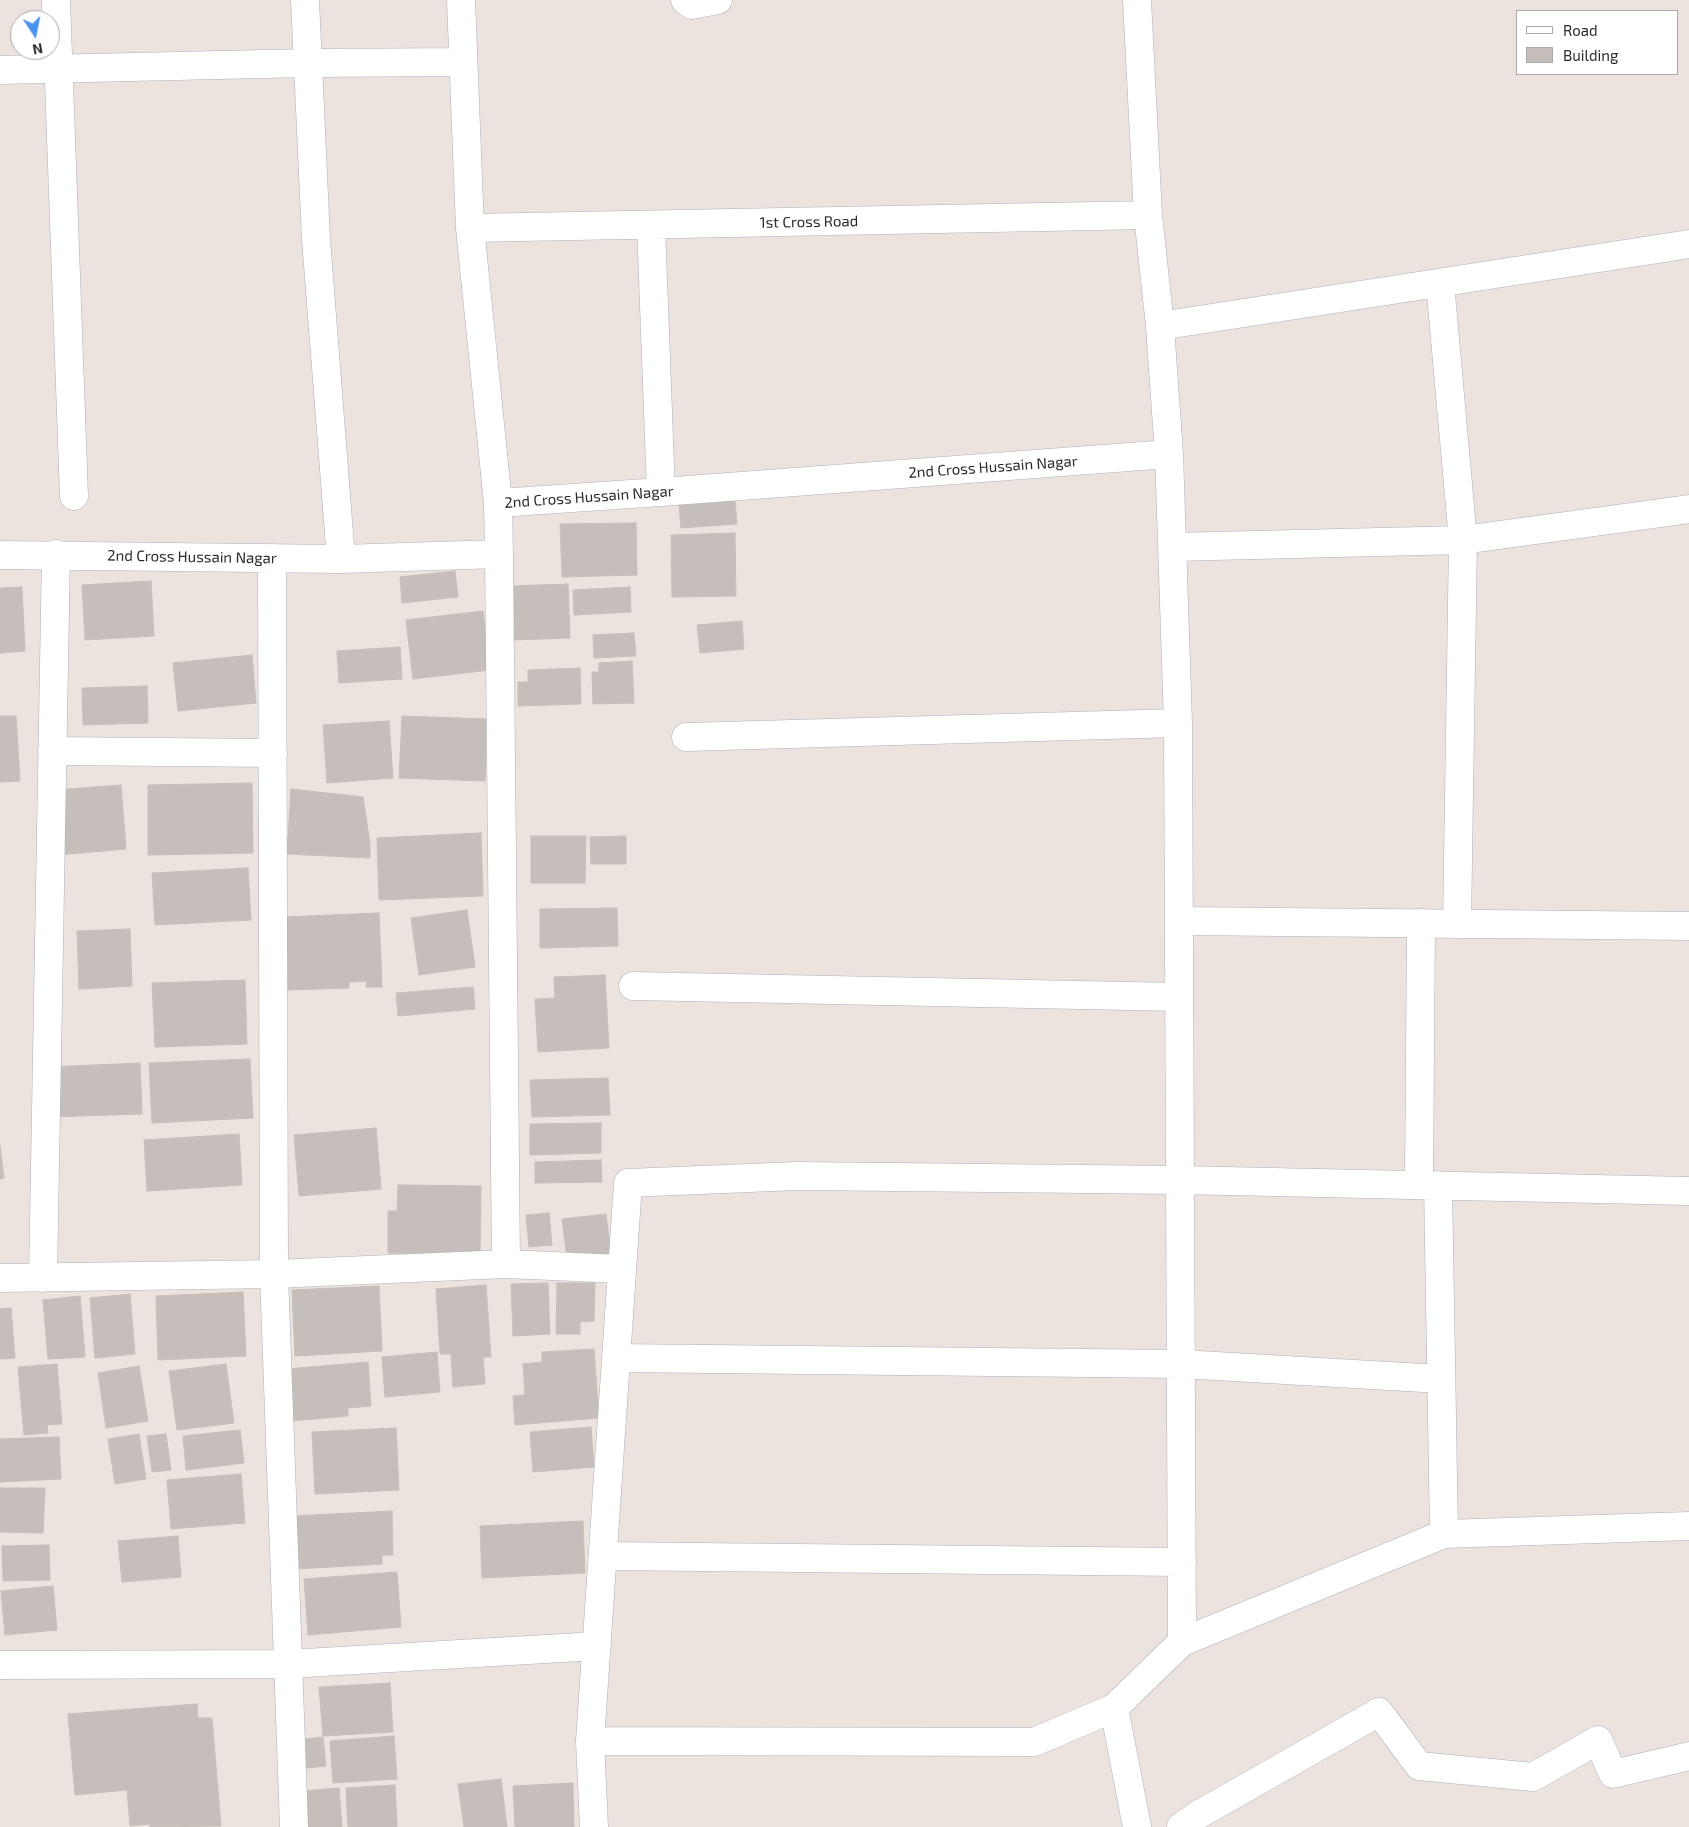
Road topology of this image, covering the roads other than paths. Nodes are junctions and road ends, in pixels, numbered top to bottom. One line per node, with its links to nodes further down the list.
1 (56, 0): 9 (street)
2 (305, 0): 8 (street)
3 (461, 0): 7 (street)
4 (685, 0): 5 (street)
5 (718, 0)
6 (1136, 0): 11 (street)
7 (463, 62): 8 (street); 13 (street)
8 (308, 63): 9 (street); 28 (street)
9 (58, 69): 10 (street); 19 (street)
10 (0, 70)
11 (1148, 215): 12 (street, 1st Cross Road); 16 (street)
12 (651, 225): 13 (street, 1st Cross Road); 18 (street)
13 (470, 228): 20 (street)
14 (1689, 244): 15 (street)
15 (1440, 283): 16 (street); 22 (street)
16 (1160, 326): 17 (street)
17 (1169, 454): 18 (street, 2nd Cross Hussain Nagar); 23 (street)
18 (661, 492): 20 (street, 2nd Cross Hussain Nagar)
19 (74, 496)
20 (498, 502): 25 (street, 2nd Cross Hussain Nagar)
21 (1689, 509): 22 (street)
22 (1463, 540): 23 (street); 35 (street)
23 (1172, 547): 29 (street)
24 (56, 554): 26 (street, 2nd Cross Hussain Nagar); 27 (street, 2nd Cross Hussain Nagar); 31 (street)
25 (499, 554): 28 (street, 2nd Cross Hussain Nagar); 42 (street)
26 (0, 555)
27 (272, 558): 28 (street, 2nd Cross Hussain Nagar); 32 (street)
28 (341, 559)
29 (1178, 723): 30 (street); 33 (street)
30 (686, 737)
31 (52, 751): 32 (street); 46 (street)
32 (273, 753): 44 (street)
33 (1179, 921): 34 (street); 38 (street)
34 (1421, 923): 35 (street); 40 (street)
35 (1457, 924): 36 (street)
36 (1689, 926)
37 (633, 986): 38 (street)
38 (1179, 997): 39 (street)
39 (1180, 1180): 40 (street); 43 (street); 48 (street)
40 (1429, 1185): 41 (street); 49 (street)
41 (1689, 1191)
42 (506, 1264): 43 (street); 44 (street)
43 (622, 1269): 47 (street)
44 (274, 1274): 46 (street); 56 (street)
45 (0, 1278): 46 (street)
46 (43, 1278)
47 (616, 1358): 48 (street); 52 (street)
48 (1181, 1364): 49 (street); 53 (street)
49 (1441, 1379): 51 (street)
50 (1689, 1526): 51 (street)
51 (1444, 1534): 54 (street)
52 (603, 1556): 53 (street); 55 (street)
53 (1182, 1562): 54 (street)
54 (1182, 1642): 58 (street)
55 (597, 1646): 56 (street); 59 (street)
56 (288, 1664): 57 (street); 61 (street)
57 (0, 1665)
58 (1114, 1708): 59 (street); 63 (street)
59 (590, 1741): 62 (street)
60 (1689, 1756): 64 (street)
61 (294, 1827)
62 (594, 1827)
63 (1137, 1827)
64 (1181, 1827)

